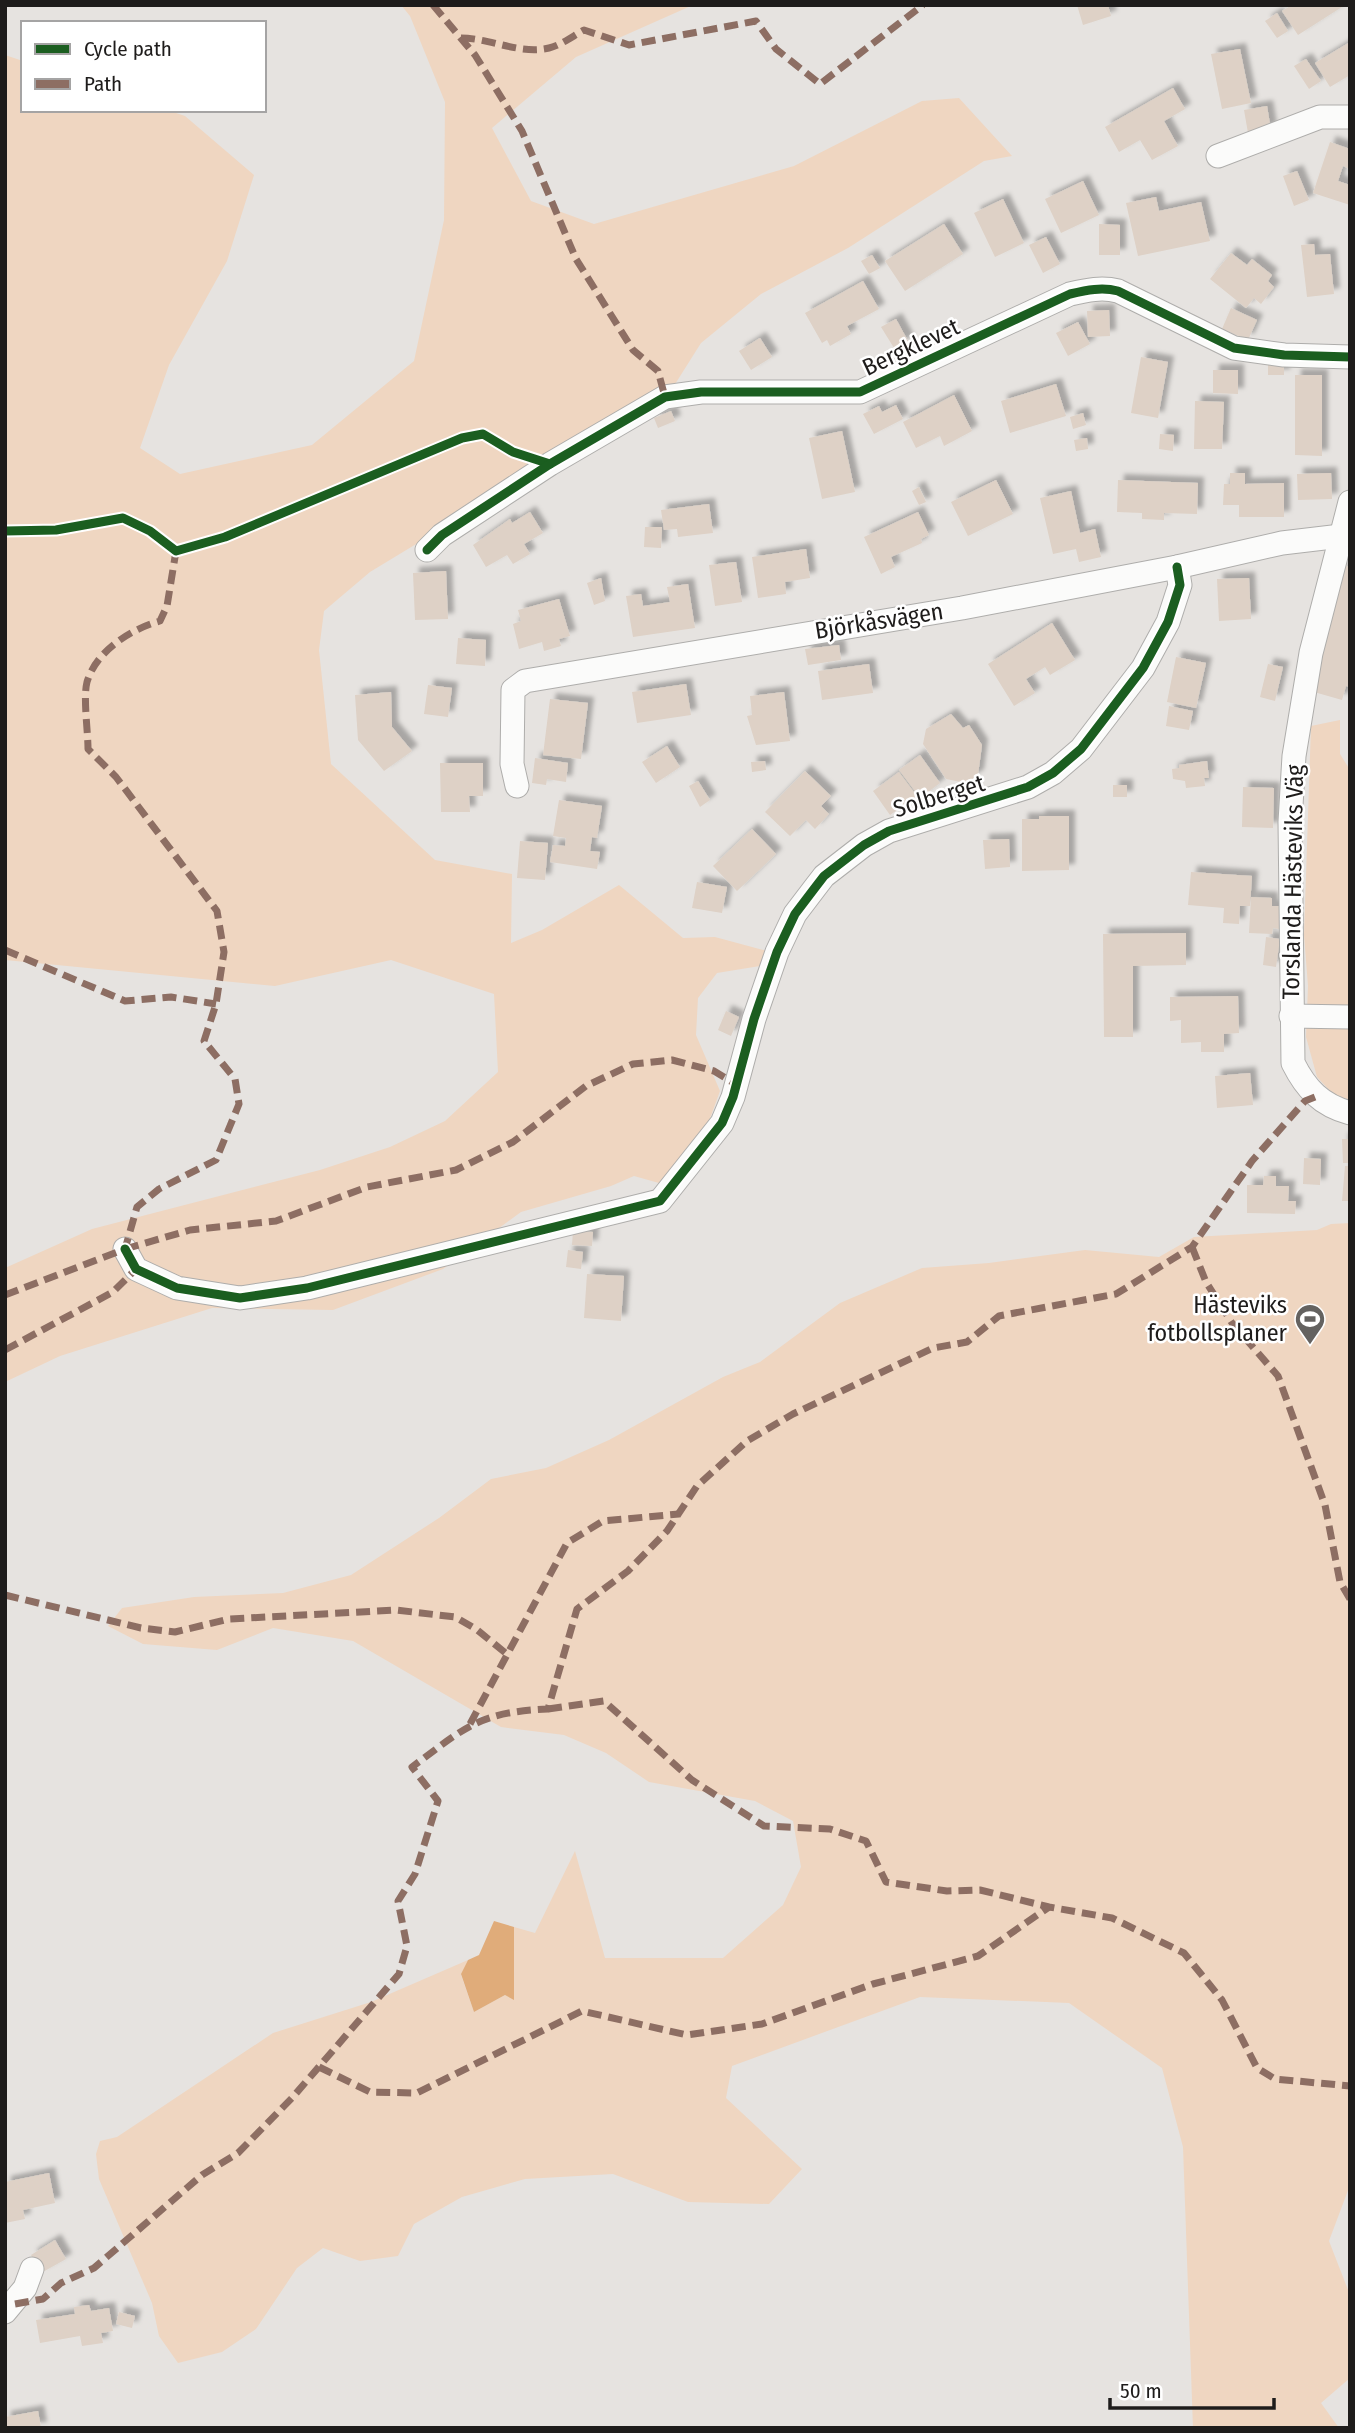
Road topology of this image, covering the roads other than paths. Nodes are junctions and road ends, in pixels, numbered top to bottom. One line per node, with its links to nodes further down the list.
1 (1350, 117): 2 (street)
2 (1218, 156)
3 (1350, 357): 6 (street, Bergklevet)
4 (1350, 502): 5 (street, Torslanda Hästeviks Väg)
5 (1341, 536): 7 (street, Björkåsvägen); 9 (street, Torslanda Hästeviks Väg)
6 (427, 550)
7 (1177, 567): 8 (street, Björkåsvägen); 12 (street, Solberget)
8 (517, 786)
9 (1291, 1016): 10 (street); 11 (street, Torslanda Hästeviks Väg)
10 (1350, 1017)
11 (1350, 1113)
12 (125, 1249)
13 (32, 2269): 14 (street)
14 (5, 2312)

